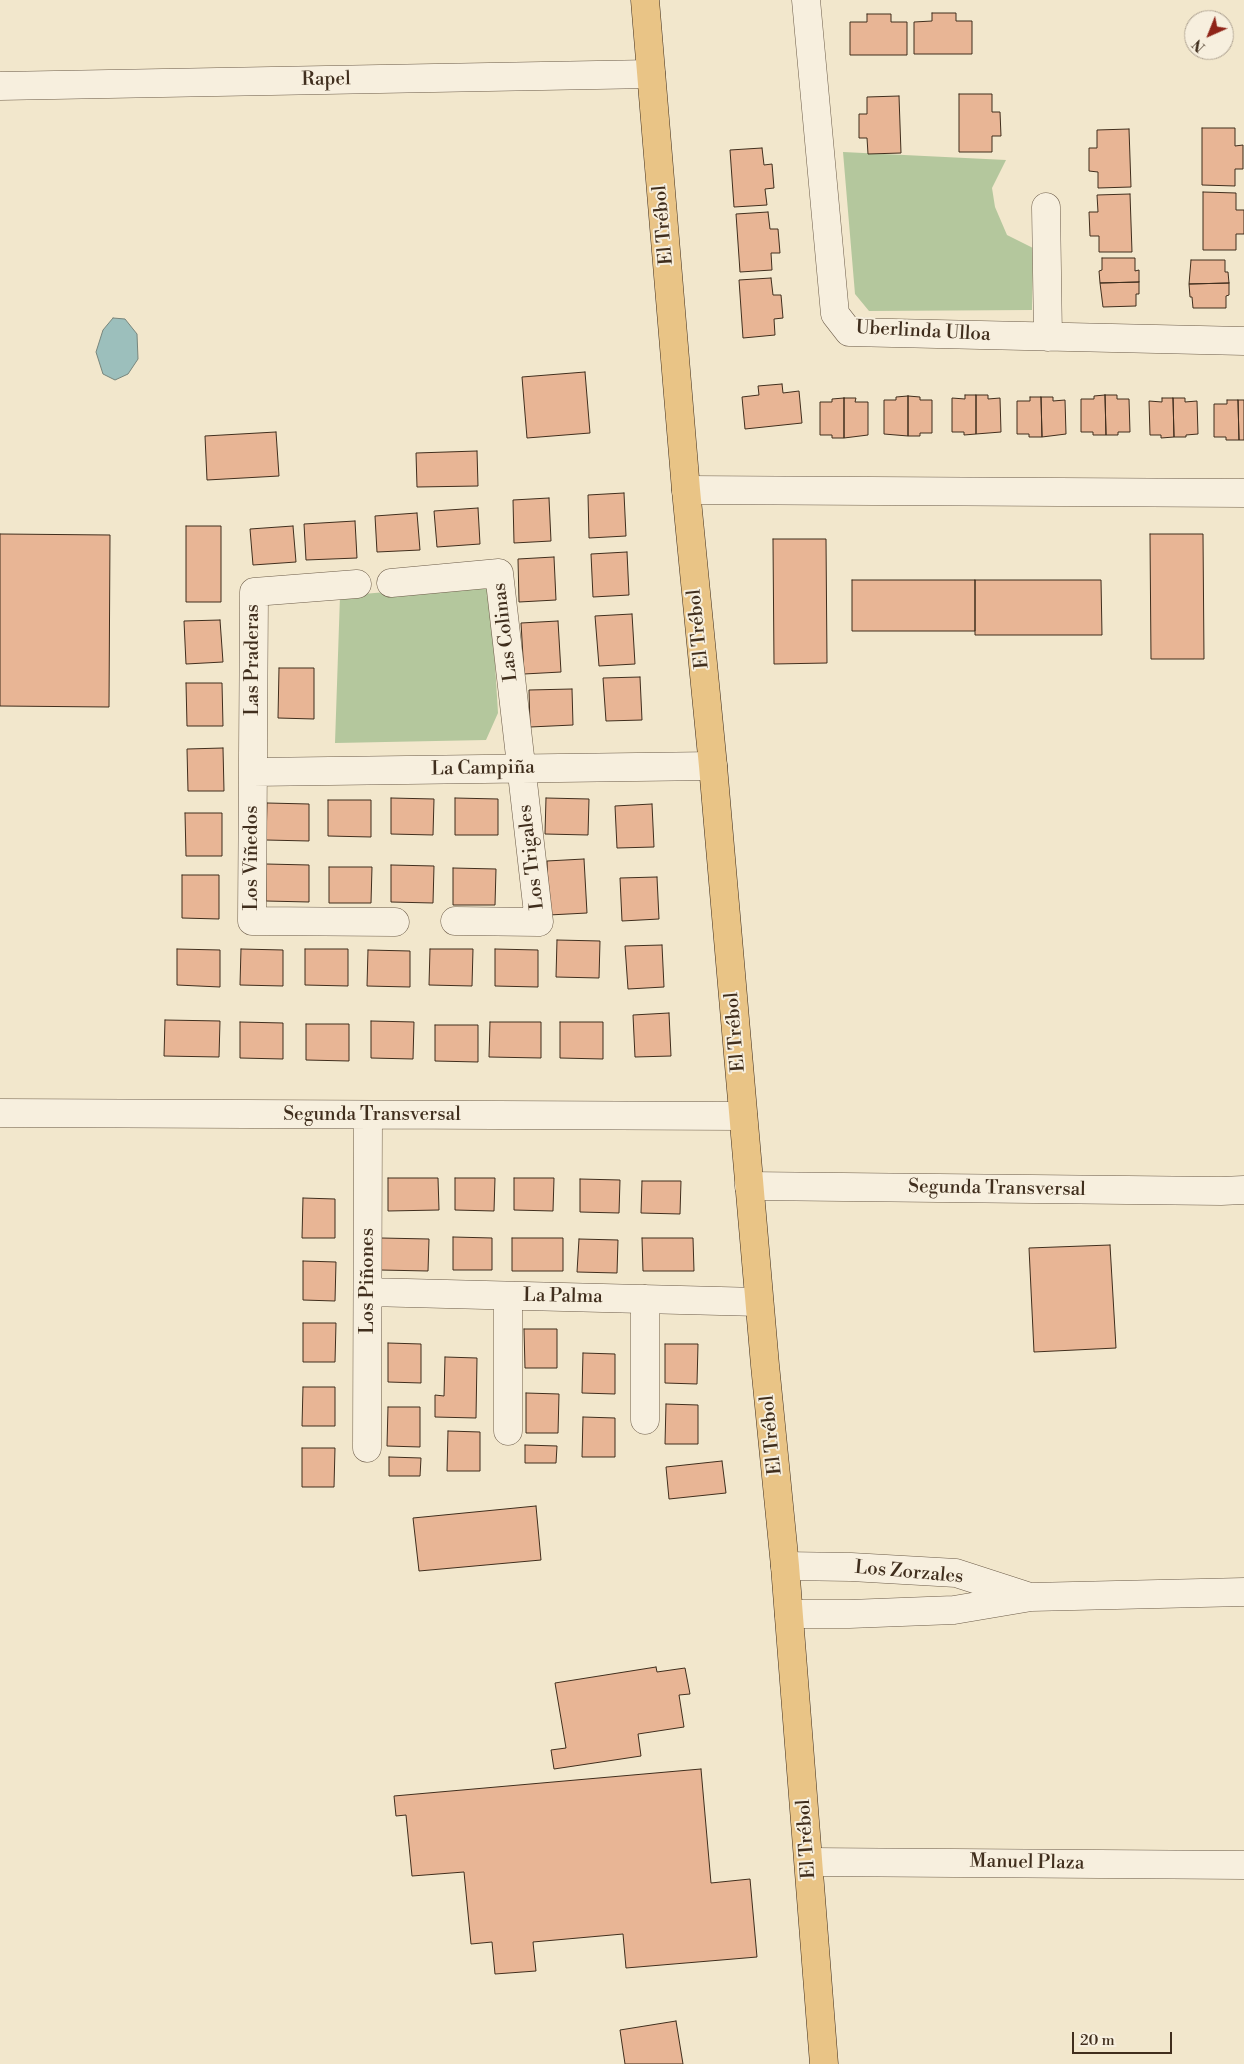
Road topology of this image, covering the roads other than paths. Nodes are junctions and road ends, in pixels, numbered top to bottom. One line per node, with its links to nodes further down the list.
1 (645, 0): 3 (main road, El Trébol)
2 (806, 0): 6 (street, Uberlinda Ulloa)
3 (651, 74): 4 (street, Rapel); 8 (main road, El Trébol)
4 (0, 86)
5 (1046, 207): 6 (street)
6 (1048, 337): 7 (street, Uberlinda Ulloa)
7 (1244, 341)
8 (686, 490): 9 (street); 12 (main road, El Trébol)
9 (1244, 493)
10 (391, 583): 13 (street, Las Colinas)
11 (357, 584): 14 (street, Las Praderas)
12 (713, 766): 13 (street, La Campiña); 19 (main road, El Trébol)
13 (522, 768): 14 (street, La Campiña); 15 (street, Los Trigales)
14 (252, 772): 16 (street, Los Viñedos)
15 (455, 920)
16 (396, 922)
17 (0, 1113): 18 (street, Segunda Transversal)
18 (368, 1114): 19 (street, Segunda Transversal); 22 (street, Los Piñones)
19 (744, 1116): 20 (main road, El Trébol)
20 (749, 1186): 21 (street, Segunda Transversal); 25 (main road, El Trébol)
21 (1244, 1190)
22 (368, 1292): 23 (street, La Palma); 28 (street, Los Piñones)
23 (508, 1296): 24 (street, La Palma); 27 (street)
24 (645, 1299): 25 (street, La Palma); 26 (street)
25 (759, 1302): 29 (main road, El Trébol)
26 (645, 1420)
27 (508, 1431)
28 (367, 1448)
29 (785, 1566): 31 (street, Los Zorzales); 32 (main road, El Trébol)
30 (1244, 1592): 31 (street, Los Zorzales)
31 (1031, 1597): 32 (street, Los Zorzales)
32 (789, 1614): 33 (main road, El Trébol)
33 (809, 1862): 34 (street, Manuel Plaza); 35 (main road, El Trébol)
34 (1244, 1865)
35 (824, 2064)

